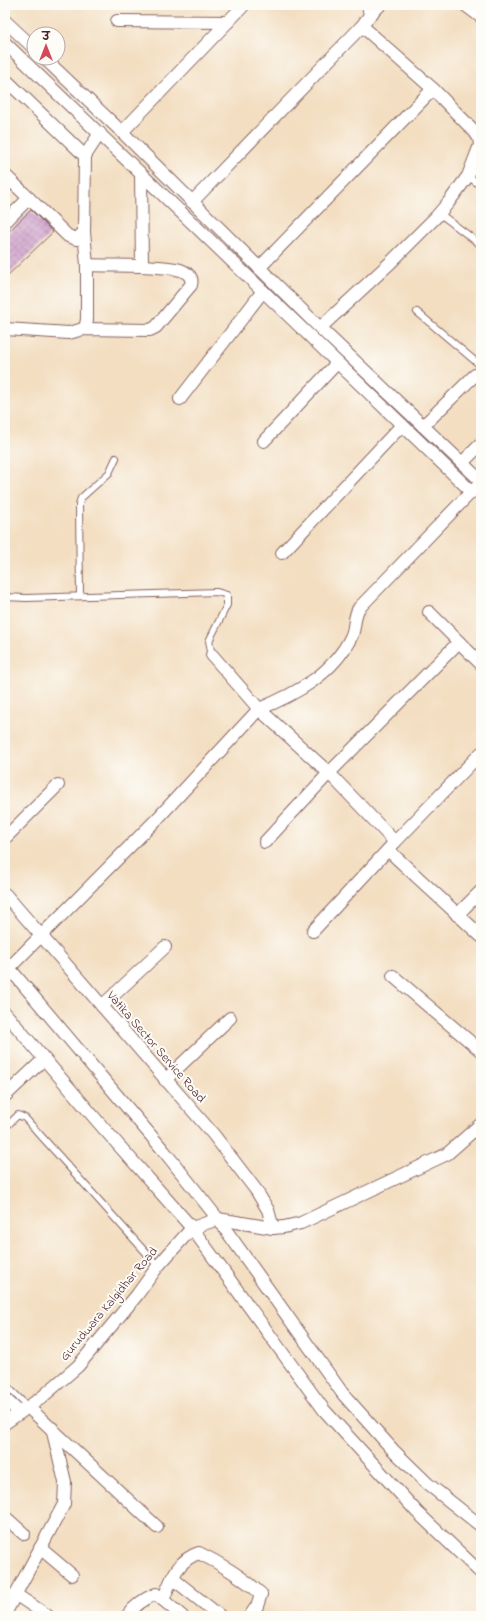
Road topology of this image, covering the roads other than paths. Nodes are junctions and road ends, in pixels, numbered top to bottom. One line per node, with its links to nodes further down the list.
1 (244, 5): 8 (street)
2 (380, 5): 4 (street)
3 (466, 5): 5 (street)
4 (369, 10): 9 (street)
5 (481, 17)
6 (5, 21): 10 (street)
7 (116, 21): 8 (street)
8 (228, 22): 18 (street)
9 (362, 26): 14 (street); 25 (street)
10 (26, 41)
11 (5, 43): 16 (street)
12 (52, 66): 15 (street)
13 (5, 79): 19 (street)
14 (433, 89): 22 (street); 32 (street)
15 (80, 92): 16 (street); 18 (street)
16 (70, 103): 17 (street)
17 (100, 132): 19 (street); 20 (street)
18 (122, 132): 25 (street)
19 (86, 156): 28 (street)
20 (141, 174): 31 (street); 33 (street)
21 (5, 175): 24 (street)
22 (468, 176): 23 (lane); 26 (street)
23 (481, 186)
24 (28, 198): 27 (street); 28 (street)
25 (192, 202): 32 (street)
26 (439, 213): 29 (lane); 35 (street)
27 (5, 222)
28 (84, 232): 30 (street)
29 (481, 245)
30 (87, 265): 31 (street); 37 (street)
31 (142, 266): 37 (street)
32 (259, 268): 35 (street)
33 (263, 291): 38 (street); 40 (street)
34 (417, 312): 39 (lane)
35 (320, 328): 42 (street)
36 (5, 329): 37 (street)
37 (83, 329)
38 (337, 363): 41 (street); 43 (street)
39 (478, 370): 42 (street)
40 (180, 399)
41 (402, 425): 48 (street); 49 (street)
42 (423, 426): 46 (street)
43 (264, 441)
44 (481, 444): 46 (street)
45 (116, 458): 50 (lane)
46 (462, 463): 47 (street)
47 (481, 481): 48 (street)
48 (472, 492): 56 (street)
49 (282, 552)
50 (80, 596): 51 (lane); 54 (lane)
51 (5, 597)
52 (429, 612): 53 (street)
53 (459, 642): 55 (street); 58 (street)
54 (212, 655): 56 (street)
55 (481, 664)
56 (259, 708): 58 (street); 67 (street)
57 (481, 753): 62 (street)
58 (329, 773): 61 (street); 62 (street)
59 (58, 785): 60 (street)
60 (5, 838)
61 (265, 842)
62 (391, 846): 65 (street); 66 (street)
63 (481, 891): 65 (street)
64 (5, 894): 67 (street, Vatika Sector Service Road)
65 (457, 915): 68 (street)
66 (313, 931)
67 (40, 936): 70 (street); 72 (street, Vatika Sector Service Road)
68 (481, 936)
69 (165, 948): 72 (street)
70 (7, 965): 81 (street)
71 (393, 976): 75 (street)
72 (102, 1006): 77 (street, Vatika Sector Service Road)
73 (5, 1013): 76 (street)
74 (230, 1018): 77 (street)
75 (481, 1051)
76 (44, 1059): 78 (street); 82 (street)
77 (166, 1080): 83 (street, Vatika Sector Service Road)
78 (6, 1092)
79 (481, 1124): 83 (street)
80 (5, 1128): 84 (lane)
81 (218, 1219): 82 (street); 83 (street); 91 (street)
82 (192, 1228): 84 (street, Gurudwara Kalgidhar Road); 95 (street)
83 (273, 1228)
84 (158, 1266): 87 (street, Gurudwara Kalgidhar Road)
85 (5, 1384): 87 (lane)
86 (5, 1398): 87 (street)
87 (24, 1410): 88 (street, Gurudwara Kalgidhar Road); 89 (street)
88 (5, 1423)
89 (52, 1428): 92 (street); 94 (street)
90 (5, 1517): 93 (street)
91 (481, 1526)
92 (157, 1527)
93 (24, 1534)
94 (40, 1548): 96 (street); 98 (street)
95 (481, 1573)
96 (72, 1575)
97 (172, 1578): 99 (street); 104 (street); 105 (street)
98 (15, 1594): 100 (street); 101 (street)
99 (163, 1600): 102 (street); 103 (street)
100 (5, 1614)
101 (48, 1616)
102 (127, 1616)
103 (182, 1616)
104 (220, 1616)
105 (250, 1616)

